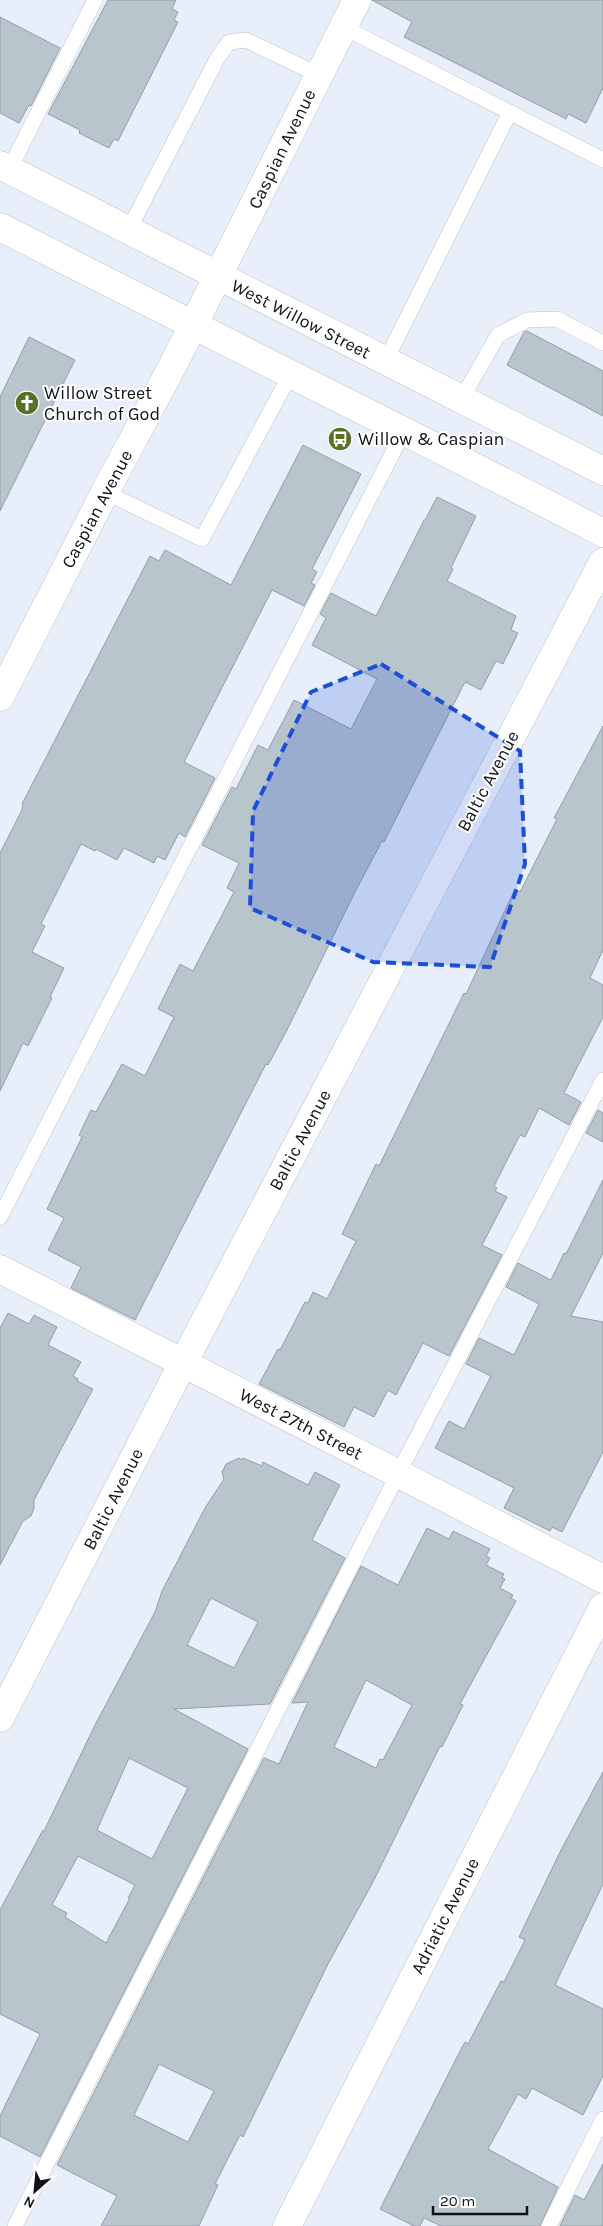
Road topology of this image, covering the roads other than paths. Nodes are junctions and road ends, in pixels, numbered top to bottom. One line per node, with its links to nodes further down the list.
1 (95, 0): 7 (lane)
2 (357, 0): 3 (street, Caspian Avenue)
3 (343, 27): 4 (street, Caspian Avenue); 5 (lane)
4 (319, 75): 9 (lane); 10 (street, Caspian Avenue)
5 (510, 112): 6 (lane); 13 (lane)
6 (603, 160)
7 (5, 168): 9 (street, West Willow Street)
8 (0, 227): 11 (street)
9 (128, 231): 10 (street, West Willow Street)
10 (218, 277): 11 (street, Caspian Avenue); 13 (street, West Willow Street)
11 (193, 326): 14 (street); 18 (street, Caspian Avenue)
12 (603, 343): 15 (lane)
13 (385, 362): 15 (street, West Willow Street)
14 (290, 375): 16 (street); 18 (lane)
15 (461, 400): 17 (street, West Willow Street)
16 (404, 431): 19 (street); 23 (lane)
17 (603, 472)
18 (105, 492): 21 (street, Caspian Avenue)
19 (603, 533)
20 (603, 562): 25 (street, Baltic Avenue)
21 (0, 697)
22 (603, 1080): 26 (lane)
23 (0, 1217)
24 (0, 1269): 25 (street, West 27th Street)
25 (183, 1363): 26 (street, West 27th Street); 29 (street, Baltic Avenue)
26 (398, 1474): 27 (street, West 27th Street); 31 (lane)
27 (603, 1579)
28 (603, 1607): 32 (street, Adriatic Avenue)
29 (0, 1718)
30 (603, 2119): 33 (lane)
31 (15, 2226)
32 (288, 2226)
33 (549, 2226)

